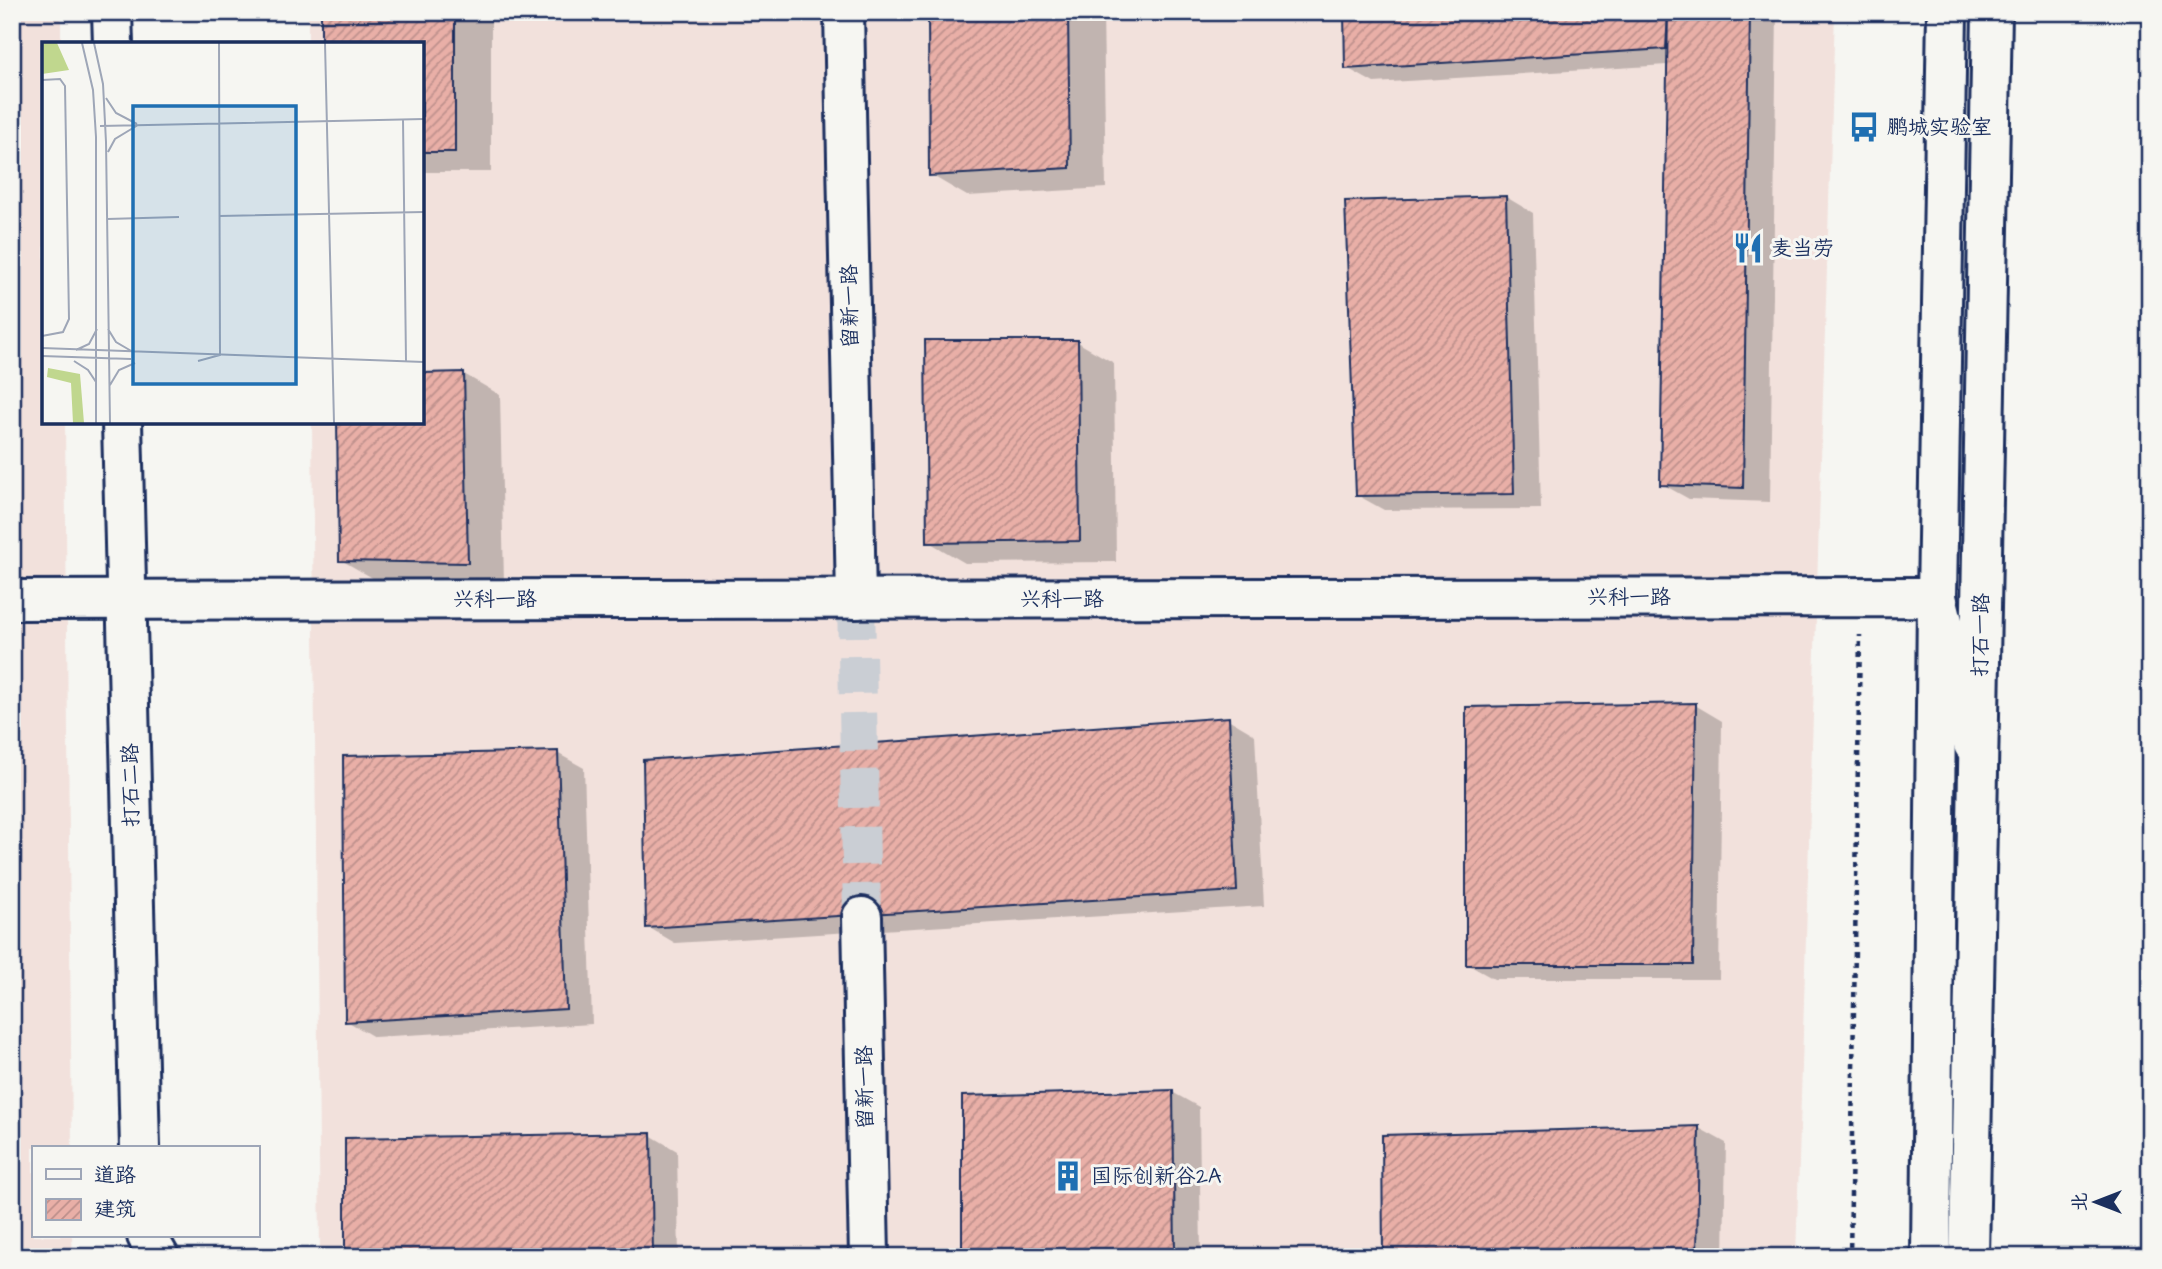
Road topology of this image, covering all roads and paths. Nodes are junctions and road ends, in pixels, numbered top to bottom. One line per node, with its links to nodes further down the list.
1 (112, 12): 5 (main road)
2 (844, 12): 10 (main road, 留新一路)
3 (1947, 12): 7 (main road)
4 (1993, 12): 12 (main road, 打石一路)
5 (113, 42)
6 (122, 424): 9 (main road, 打石二路)
7 (1937, 597): 10 (main road, 兴科一路); 12 (main road); 15 (main road)
8 (12, 600): 9 (main road, 兴科一路)
9 (126, 600): 10 (main road, 兴科一路); 14 (main road, 打石二路)
10 (856, 600)
11 (1860, 629): 23 (path)
12 (1979, 767): 26 (main road, 打石一路)
13 (862, 916): 22 (main road, 留新一路)
14 (140, 1146)
15 (1931, 1209): 24 (main road); 25 (main road)
16 (142, 1238): 19 (main road)
17 (143, 1238): 20 (main road)
18 (145, 1238): 21 (main road)
19 (128, 1257)
20 (143, 1257)
21 (159, 1257)
22 (869, 1257)
23 (1850, 1257)
24 (1916, 1257)
25 (1931, 1257)
26 (1969, 1257)

